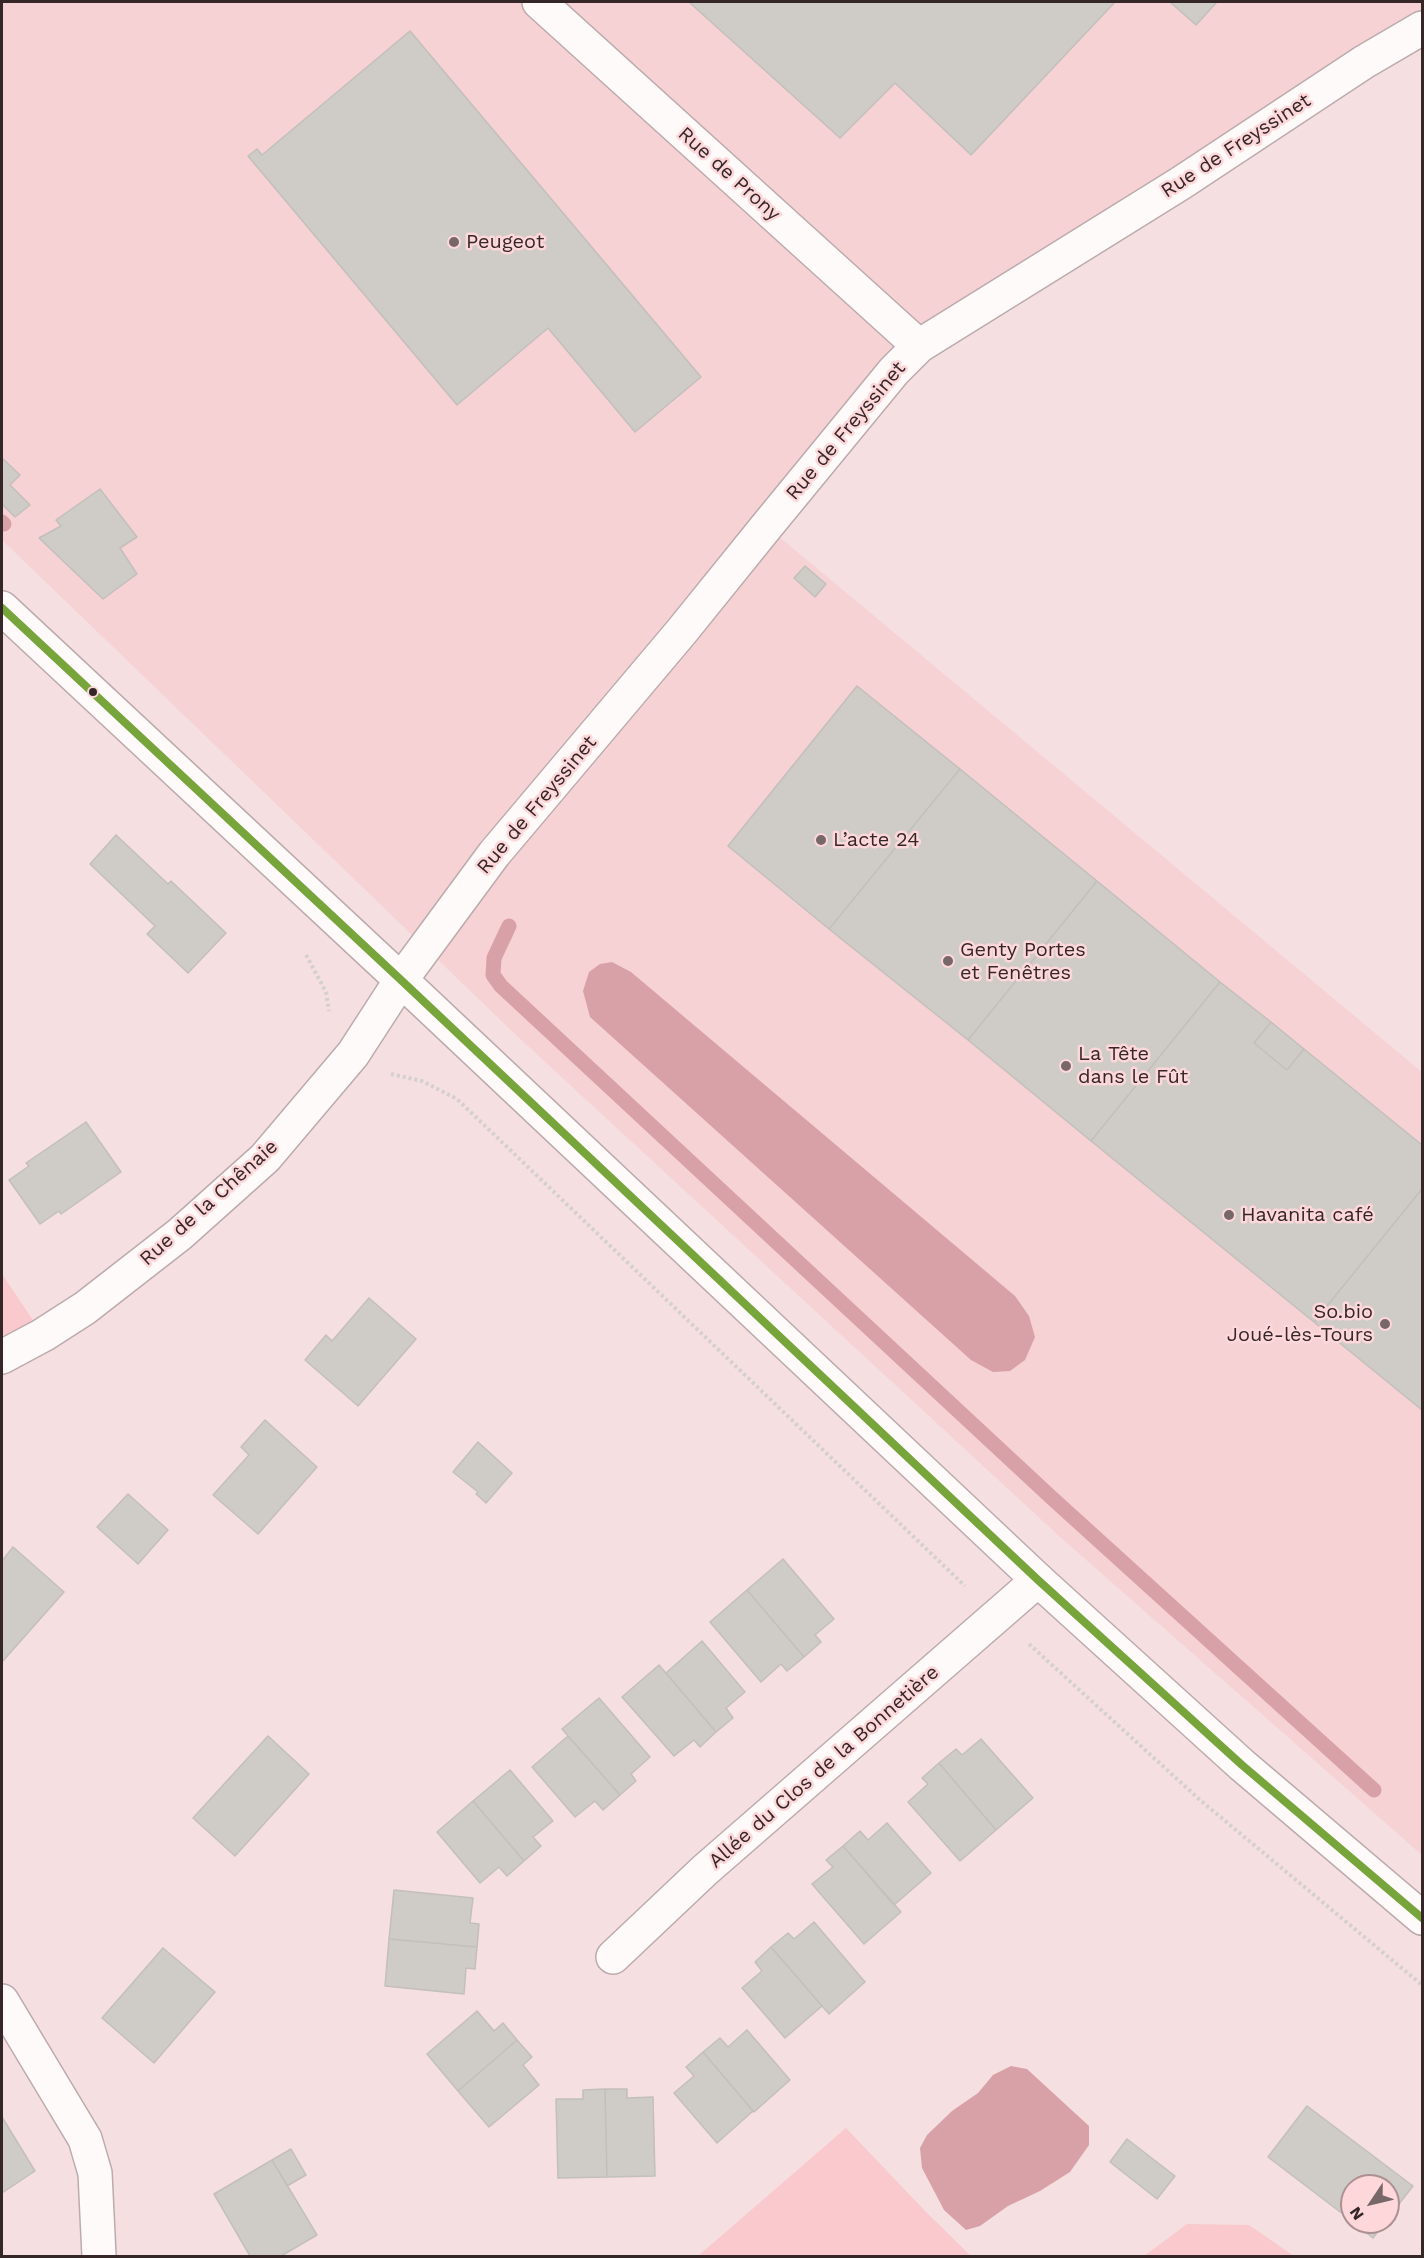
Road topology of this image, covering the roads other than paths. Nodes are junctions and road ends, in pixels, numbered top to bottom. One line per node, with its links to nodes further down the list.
1 (539, 2): 3 (street, Rue de Prony)
2 (1422, 27): 3 (street, Rue de Freyssinet)
3 (919, 346): 5 (street, Rue de Freyssinet)
4 (2, 608): 5 (street)
5 (401, 980): 6 (street, Rue de la Chênaie); 7 (street)
6 (2, 1357)
7 (1038, 1580): 8 (street); 9 (street, Allée du Clos de la Bonnetière)
8 (1422, 1918)
9 (613, 1957)
10 (2, 2001): 11 (street)
11 (99, 2256)

